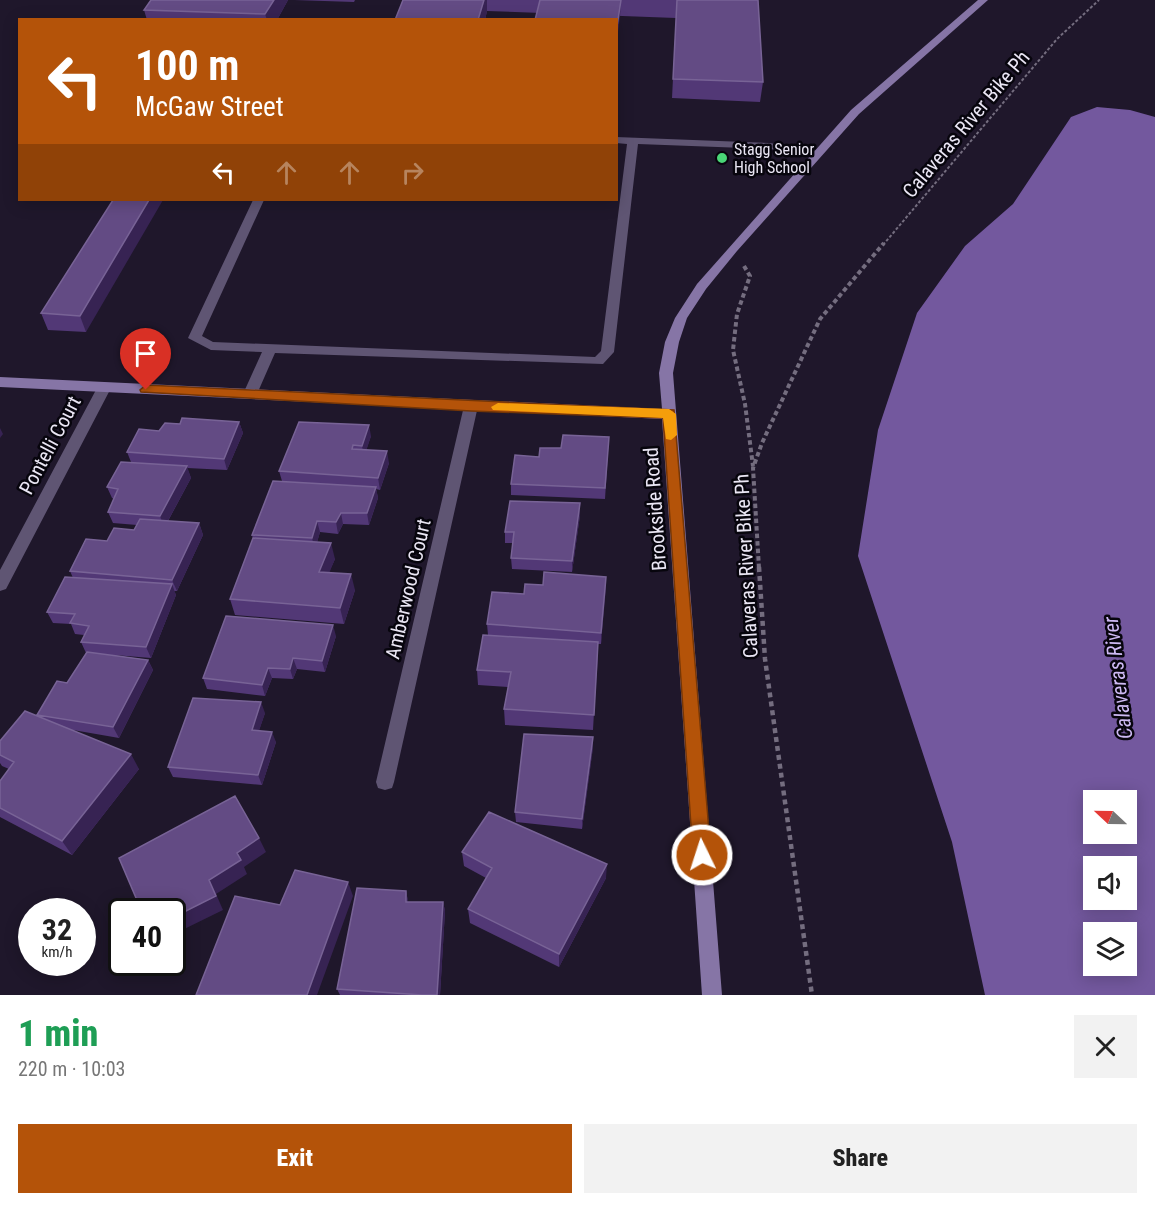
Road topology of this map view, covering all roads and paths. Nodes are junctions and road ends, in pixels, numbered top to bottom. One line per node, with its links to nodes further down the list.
1 (983, 0): 5 (street, Brookside Road)
2 (1099, 0): 14 (path, Calaveras River Bike Ph)
3 (618, 140): 4 (street)
4 (633, 140): 5 (street); 8 (street)
5 (817, 154): 7 (street, Brookside Road)
6 (259, 201): 8 (street)
7 (733, 248): 13 (street, Brookside Road); 14 (path)
8 (270, 348): 11 (street)
9 (0, 382): 10 (street)
10 (104, 388): 11 (street); 15 (street, Pontelli Court)
11 (250, 394): 12 (street)
12 (471, 406): 13 (street); 16 (street, Amberwood Court)
13 (669, 414): 17 (street, Brookside Road)
14 (753, 468): 18 (path, Calaveras River Bike Ph)
15 (0, 585)
16 (386, 782)
17 (712, 995)
18 (812, 995)

